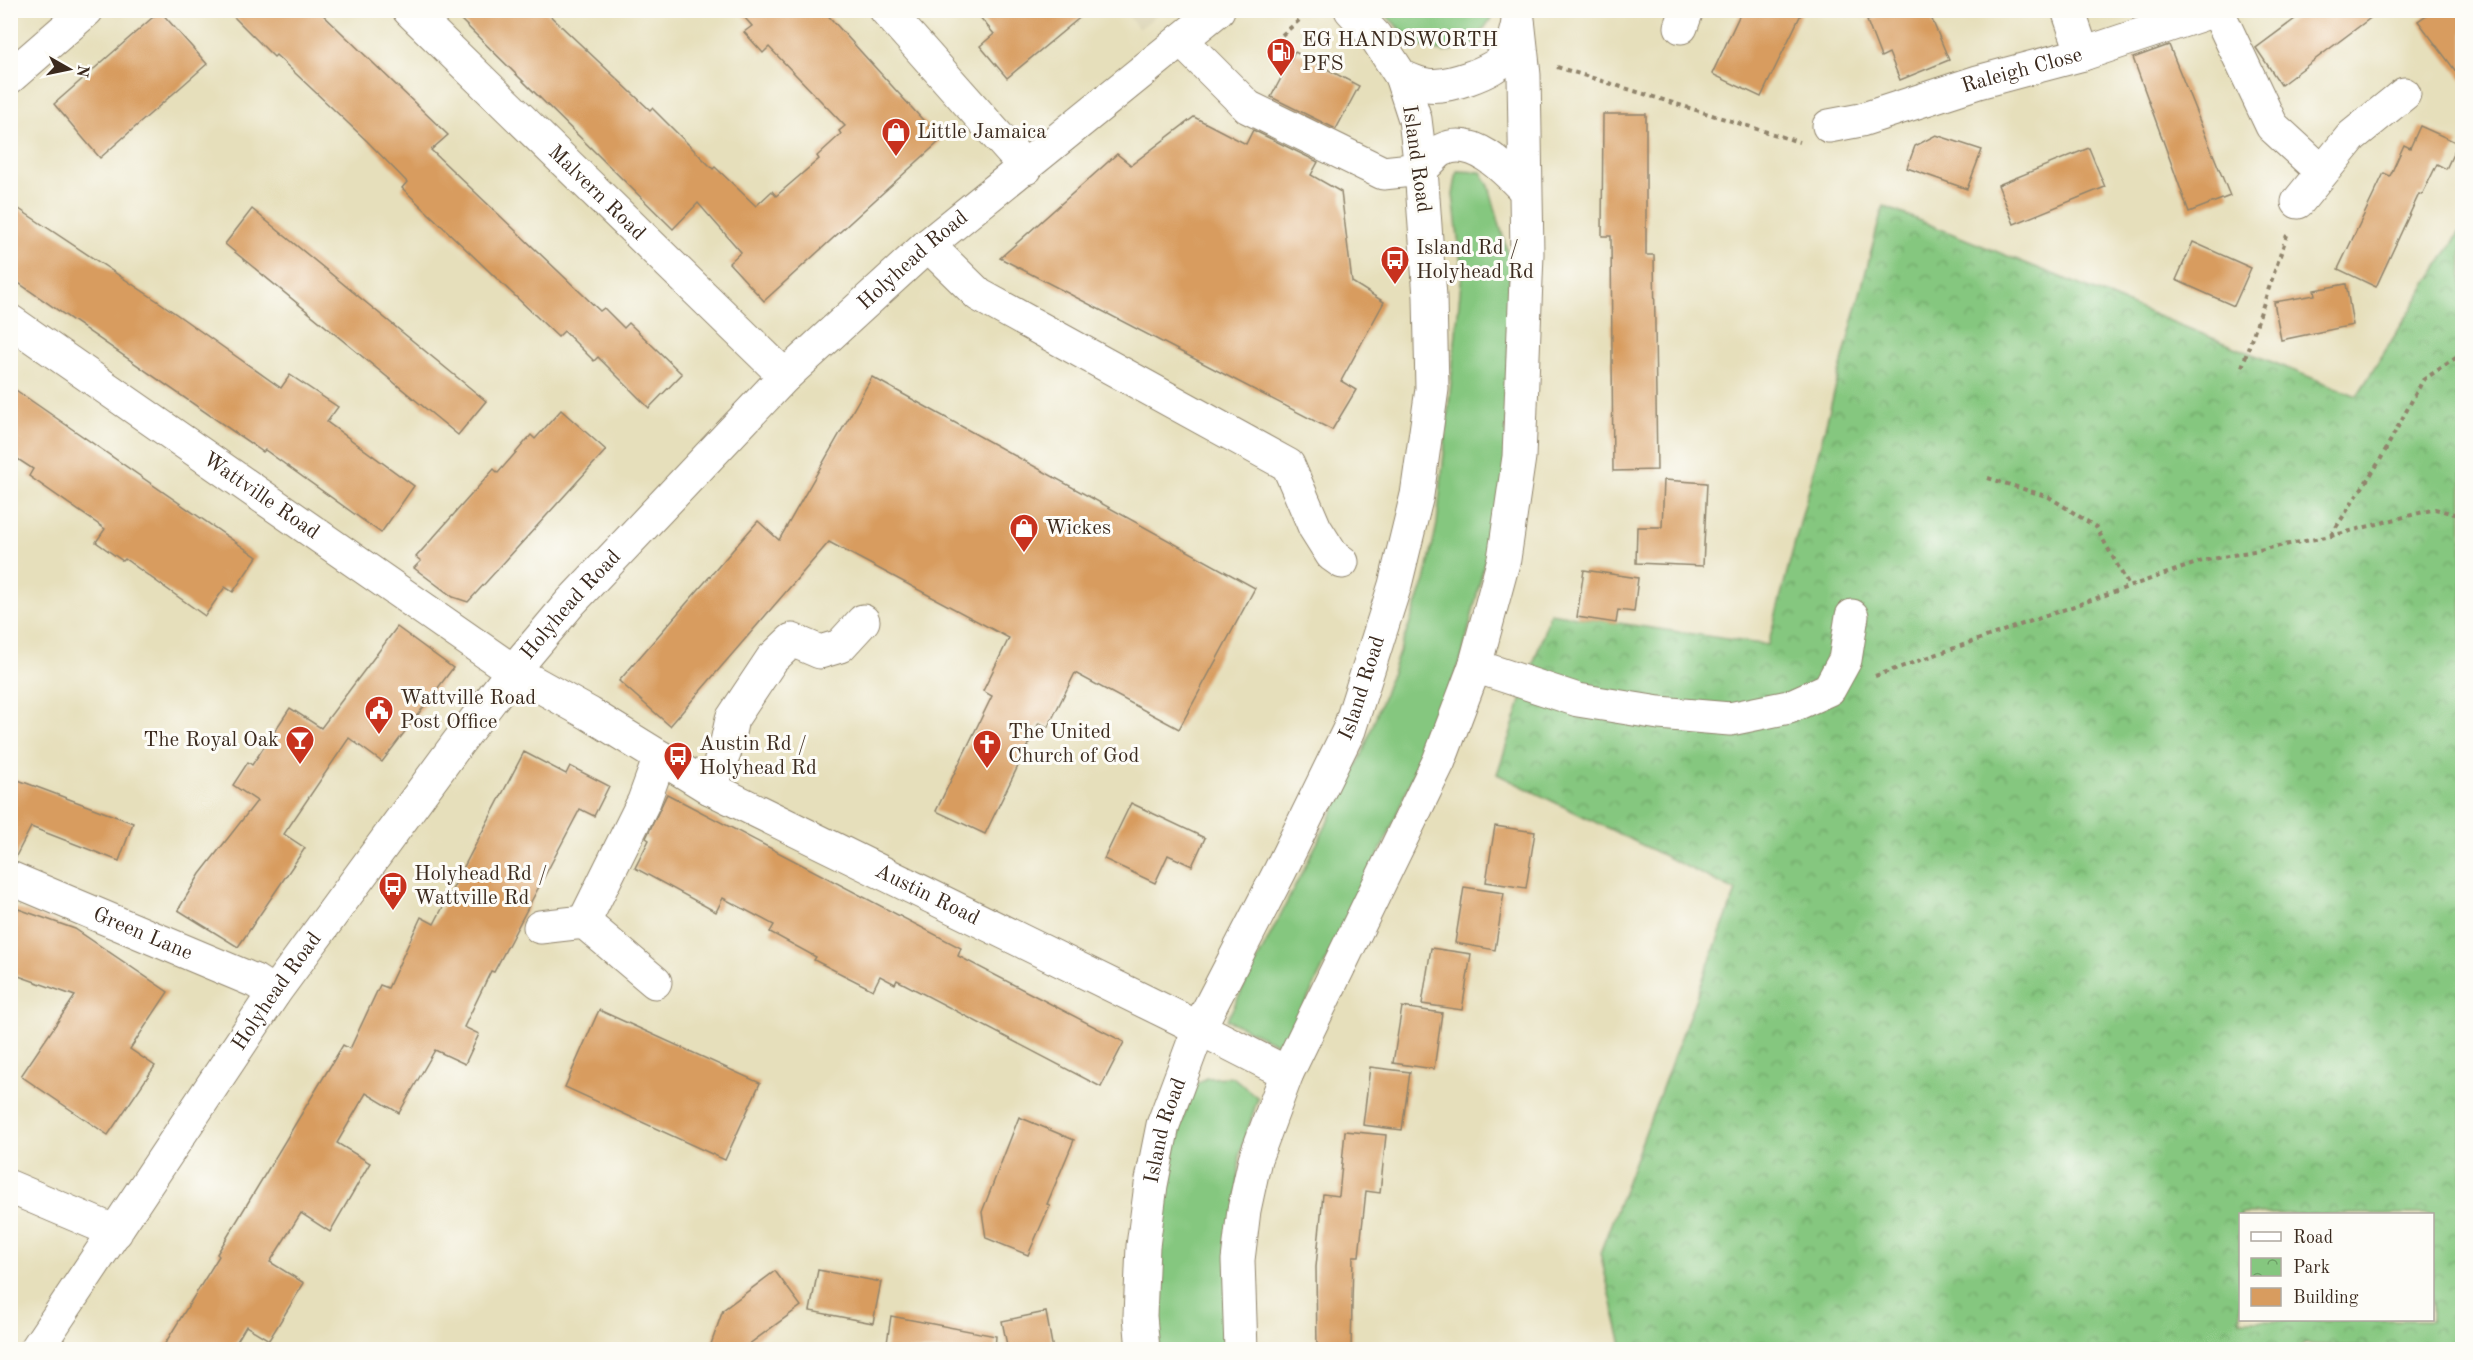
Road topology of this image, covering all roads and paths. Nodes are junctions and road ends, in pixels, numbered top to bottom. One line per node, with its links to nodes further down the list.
1 (409, 10): 27 (main road, Malvern Road)
2 (886, 10): 18 (main road)
3 (1218, 10): 11 (main road, Holyhead Road)
4 (1311, 10): 10 (path)
5 (1351, 10): 14 (main road, Island Road)
6 (2068, 10): 12 (main road)
7 (2216, 10): 12 (main road, Raleigh Close); 20 (main road, Raleigh Close)
8 (74, 14): 15 (main road)
9 (1518, 17): 14 (main road); 21 (main road)
10 (1282, 35)
11 (1181, 40): 18 (main road, Holyhead Road); 19 (main road)
12 (2083, 54): 17 (main road, Raleigh Close)
13 (1556, 67): 17 (path)
14 (1401, 76): 19 (main road, Island Road)
15 (10, 77)
16 (2404, 94): 20 (main road)
17 (1828, 126)
18 (1026, 168): 23 (main road, Holyhead Road)
19 (1421, 169): 21 (main road); 45 (main road, Island Road)
20 (2322, 172): 22 (main road)
21 (1525, 190): 35 (main road)
22 (2298, 202): 26 (path)
23 (928, 245): 27 (main road, Holyhead Road); 31 (main road)
24 (10, 321): 36 (main road, Wattville Road)
25 (2463, 354): 30 (path)
26 (2242, 367)
27 (785, 376): 36 (main road, Holyhead Road)
28 (1988, 478): 32 (path)
29 (2463, 516): 30 (path)
30 (2331, 536): 32 (path)
31 (1342, 562)
32 (2129, 586): 37 (path)
33 (1852, 616): 37 (main road)
34 (863, 621): 39 (main road)
35 (1475, 666): 37 (main road); 46 (main road)
36 (513, 671): 38 (main road, Austin Road); 44 (main road, Holyhead Road)
37 (1828, 689)
38 (660, 757): 39 (main road, Austin Road); 41 (main road)
39 (710, 788): 45 (main road, Austin Road)
40 (10, 878): 44 (main road, Green Lane)
41 (584, 922): 42 (main road); 43 (main road)
42 (540, 927)
43 (655, 982)
44 (274, 993): 48 (main road, Holyhead Road)
45 (1199, 1028): 46 (main road, Austin Road); 50 (main road, Island Road)
46 (1287, 1073): 51 (main road)
47 (10, 1187): 48 (main road)
48 (116, 1233): 49 (main road, Holyhead Road)
49 (36, 1350)
50 (1143, 1350)
51 (1241, 1350)

